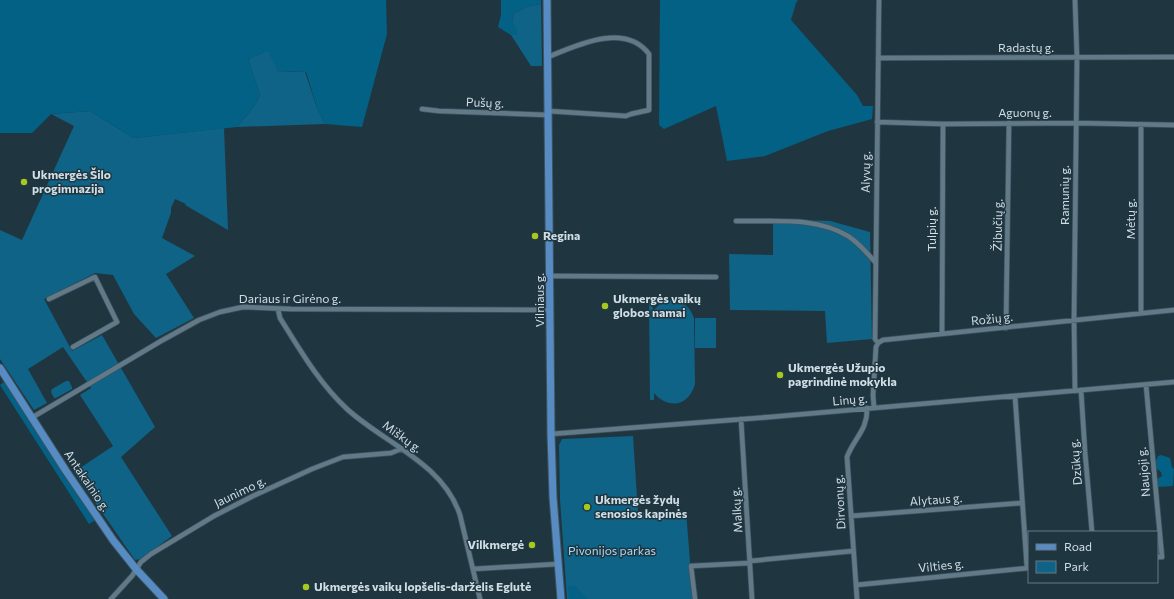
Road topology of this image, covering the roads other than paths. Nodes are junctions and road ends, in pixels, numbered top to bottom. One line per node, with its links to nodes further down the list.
1 (547, 0): 4 (main road, Vilniaus g.)
2 (879, 0): 5 (street, Alyvų g.)
3 (1075, 0): 6 (street, Ramunių g.)
4 (548, 58): 9 (main road, Vilniaus g.); 9 (street, Pušų g.)
5 (878, 58): 6 (street, Radastų g.); 10 (street, Alyvų g.)
6 (1077, 58): 7 (street, Radastų g.); 11 (street, Ramunių g.)
7 (1174, 58)
8 (422, 108): 9 (street, Pušų g.)
9 (548, 113): 18 (main road, Vilniaus g.)
10 (877, 122): 13 (street, Aguonų g.); 17 (street, Alyvų g.)
11 (1076, 122): 12 (street, Aguonų g.); 14 (street, Aguonų g.); 25 (street, Ramunių g.)
12 (1009, 123): 13 (street, Aguonų g.); 26 (street, Žibučių g.)
13 (943, 124): 27 (street, Tulpių g.)
14 (1141, 125): 15 (street, Aguonų g.); 24 (street, Mėtų g.)
15 (1174, 125)
16 (736, 221): 17 (street)
17 (875, 262): 28 (street, Alyvų g.)
18 (551, 276): 19 (street); 22 (main road, Vilniaus g.)
19 (716, 277)
20 (49, 299): 29 (street)
21 (278, 309): 22 (street, Dariaus ir Girėno g.); 38 (street, Dariaus ir Girėno g.); 41 (street, Miškų g.)
22 (550, 310): 40 (main road, Vilniaus g.)
23 (1174, 310): 24 (street, Rožių g.)
24 (1141, 313): 25 (street, Rožių g.)
25 (1074, 320): 26 (street, Rožių g.); 34 (street, Ramunių g.)
26 (1006, 328): 27 (street, Rožių g.)
27 (942, 334): 28 (street, Rožių g.)
28 (878, 343): 37 (street)
29 (72, 347)
30 (0, 368): 38 (main road, Antakalnio g.)
31 (1174, 382): 32 (street, Linų g.)
32 (1146, 385): 33 (street, Linų g.); 45 (street, Naujoji g.)
33 (1081, 390): 34 (street, Linų g.); 44 (street, Dzūkų g.)
34 (1075, 391): 35 (street, Linų g.)
35 (1015, 396): 37 (street, Linų g.); 42 (street)
36 (867, 408): 37 (street, Linų g.); 39 (street, Linų g.); 43 (street, Dirvonų g.)
37 (874, 408)
38 (33, 417): 52 (main road, Antakalnio g.)
39 (741, 419): 40 (street, Linų g.); 49 (street, Malkų g.)
40 (551, 434): 50 (main road, Vilniaus g.)
41 (401, 449): 52 (street, Jaunimo g.); 53 (street, Miškų g.)
42 (1021, 503): 43 (street, Alytaus g.); 51 (street)
43 (851, 516): 47 (street, Dirvonų g.)
44 (1092, 531)
45 (1157, 531)
46 (1158, 544): 48 (street, Naujoji g.)
47 (852, 551): 49 (street); 54 (street, Dirvonų g.)
48 (1159, 557)
49 (750, 562): 59 (street); 60 (street, Malkų g.)
50 (558, 564): 53 (street); 58 (main road, Vilniaus g.)
51 (1028, 568): 54 (street, Vilties g.)
52 (136, 569): 55 (street, Jaunimo g.); 56 (main road, Antakalnio g.)
53 (473, 569): 57 (street, Miškų g.)
54 (856, 585): 61 (street, Dirvonų g.)
55 (111, 599)
56 (164, 599)
57 (480, 599)
58 (561, 599)
59 (695, 599)
60 (752, 599)
61 (856, 599)

